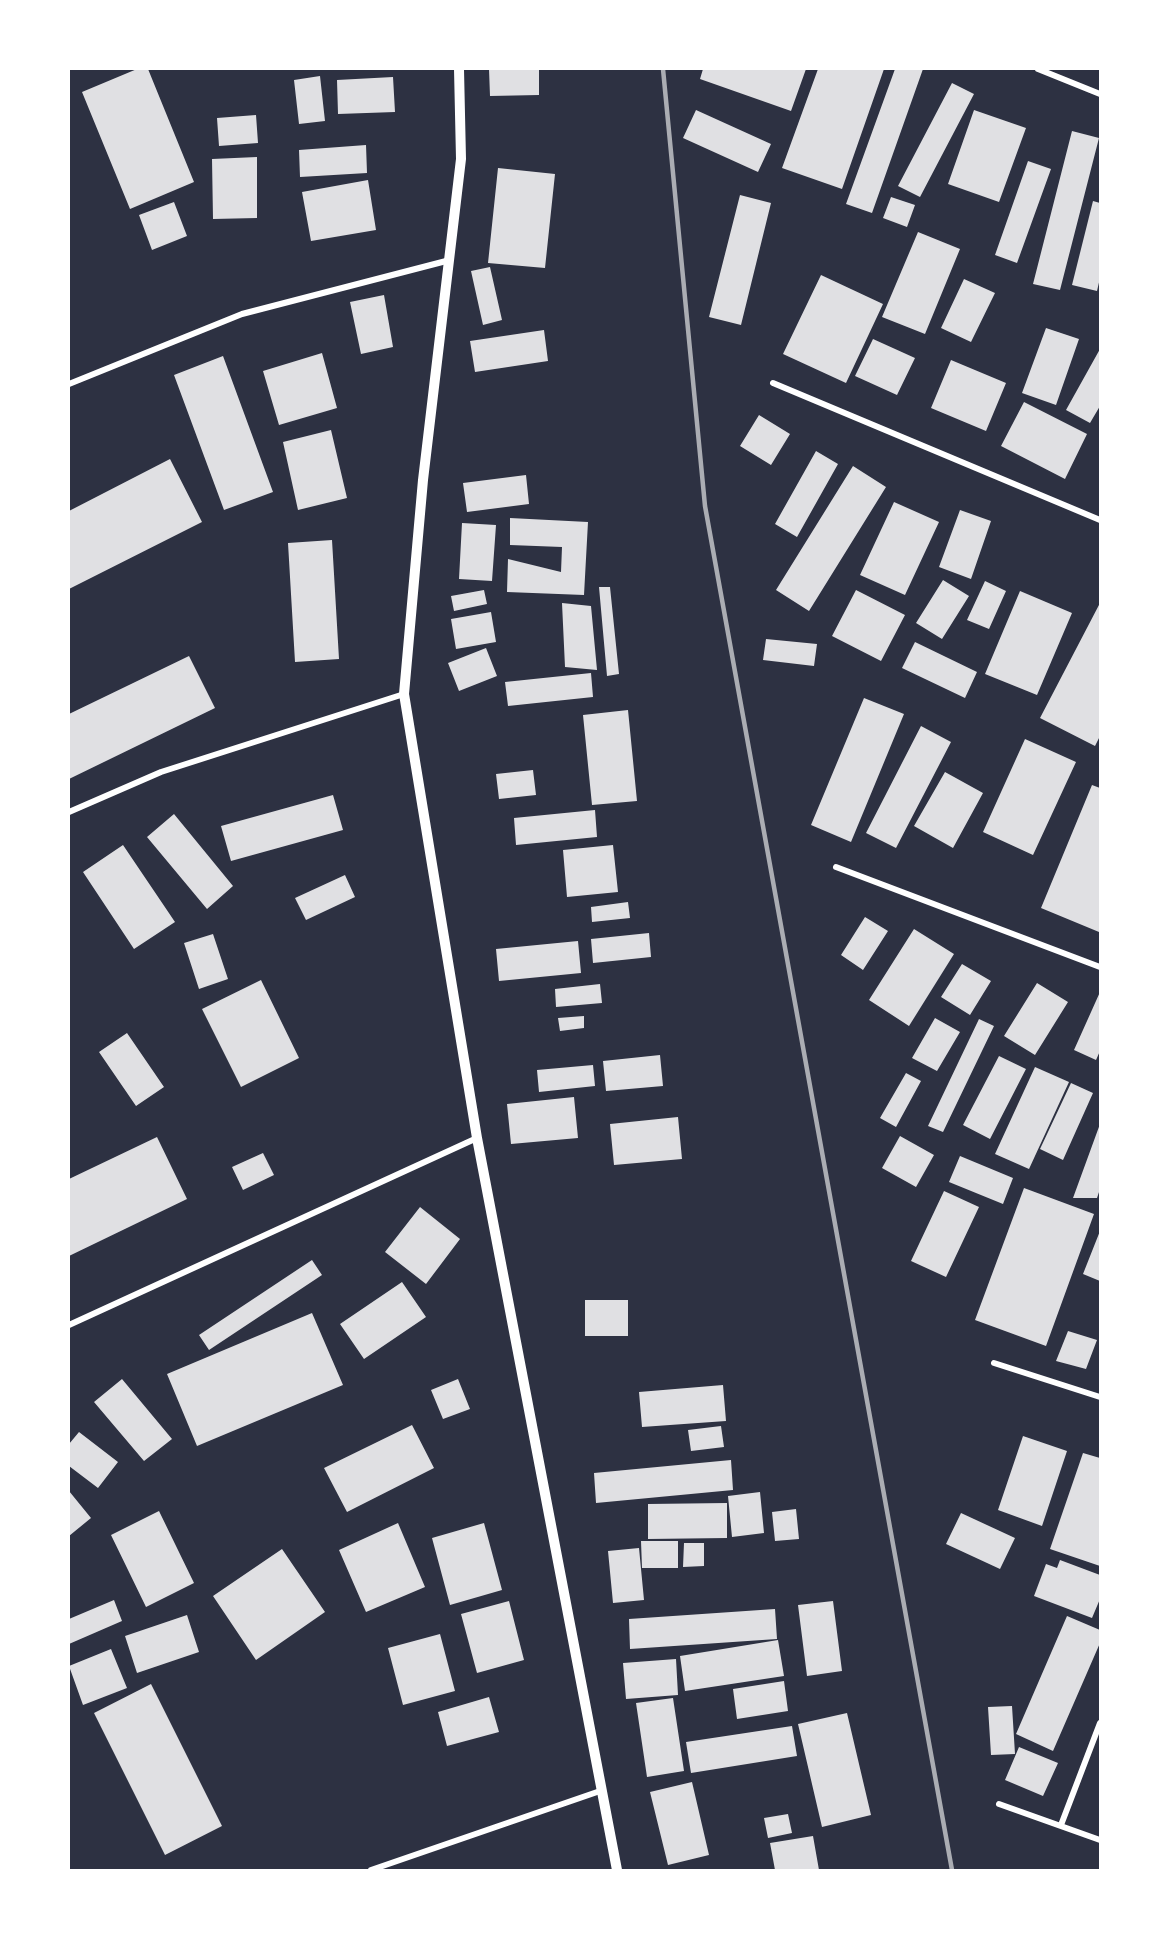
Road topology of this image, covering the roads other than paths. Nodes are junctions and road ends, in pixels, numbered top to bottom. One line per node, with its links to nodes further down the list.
1 (459, 69): 4 (street)
2 (1038, 69): 3 (street)
3 (1100, 94)
4 (450, 260): 6 (street); 8 (street)
5 (772, 383): 7 (street)
6 (69, 384)
7 (1100, 520)
8 (404, 694): 9 (street); 12 (street)
9 (69, 812)
10 (836, 867): 11 (street)
11 (1100, 968)
12 (477, 1138): 13 (street); 17 (street)
13 (69, 1325)
14 (994, 1363): 15 (street)
15 (1100, 1397)
16 (1100, 1723): 19 (street)
17 (603, 1790): 21 (street); 22 (street)
18 (999, 1804): 19 (street)
19 (1061, 1825): 20 (street)
20 (1100, 1840)
21 (371, 1870)
22 (617, 1870)

